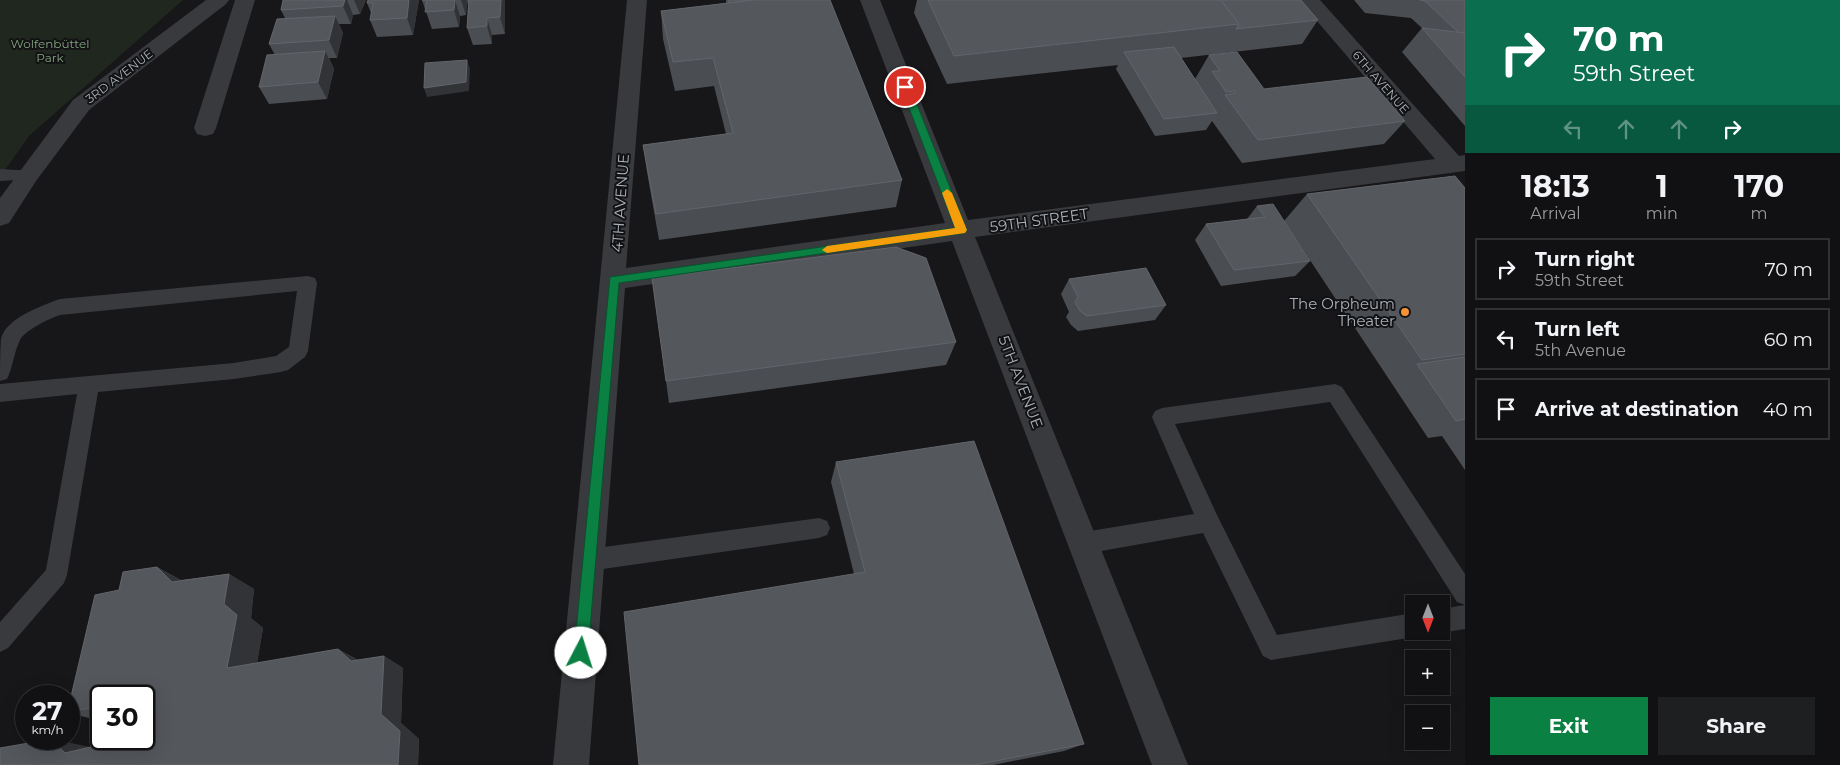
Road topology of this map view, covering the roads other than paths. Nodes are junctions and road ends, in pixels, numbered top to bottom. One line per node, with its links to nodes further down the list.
1 (219, 0): 9 (street, 3RD AVENUE)
2 (245, 0): 6 (street)
3 (637, 0): 12 (street, 4TH AVENUE)
4 (870, 0): 11 (street, 5TH AVENUE)
5 (1309, 0): 7 (street, 6TH AVENUE)
6 (205, 128)
7 (1459, 164): 11 (street, 59TH STREET)
8 (0, 175): 9 (lane)
9 (28, 176): 10 (street, 3RD AVENUE)
10 (0, 217)
11 (962, 230): 12 (street, 59TH STREET); 18 (street, 5TH AVENUE)
12 (614, 280): 19 (street, 4TH AVENUE)
13 (0, 373): 14 (lane)
14 (89, 384): 15 (lane); 24 (lane)
15 (0, 392)
16 (1209, 522): 18 (lane); 20 (lane); 23 (lane)
17 (819, 528): 19 (lane)
18 (1084, 543): 26 (street, 5TH AVENUE)
19 (589, 560): 25 (street, 4TH AVENUE)
20 (1465, 594)
21 (1465, 617): 22 (lane)
22 (1450, 620)
23 (1405, 626)
24 (0, 640)
25 (570, 765)
26 (1170, 765)

